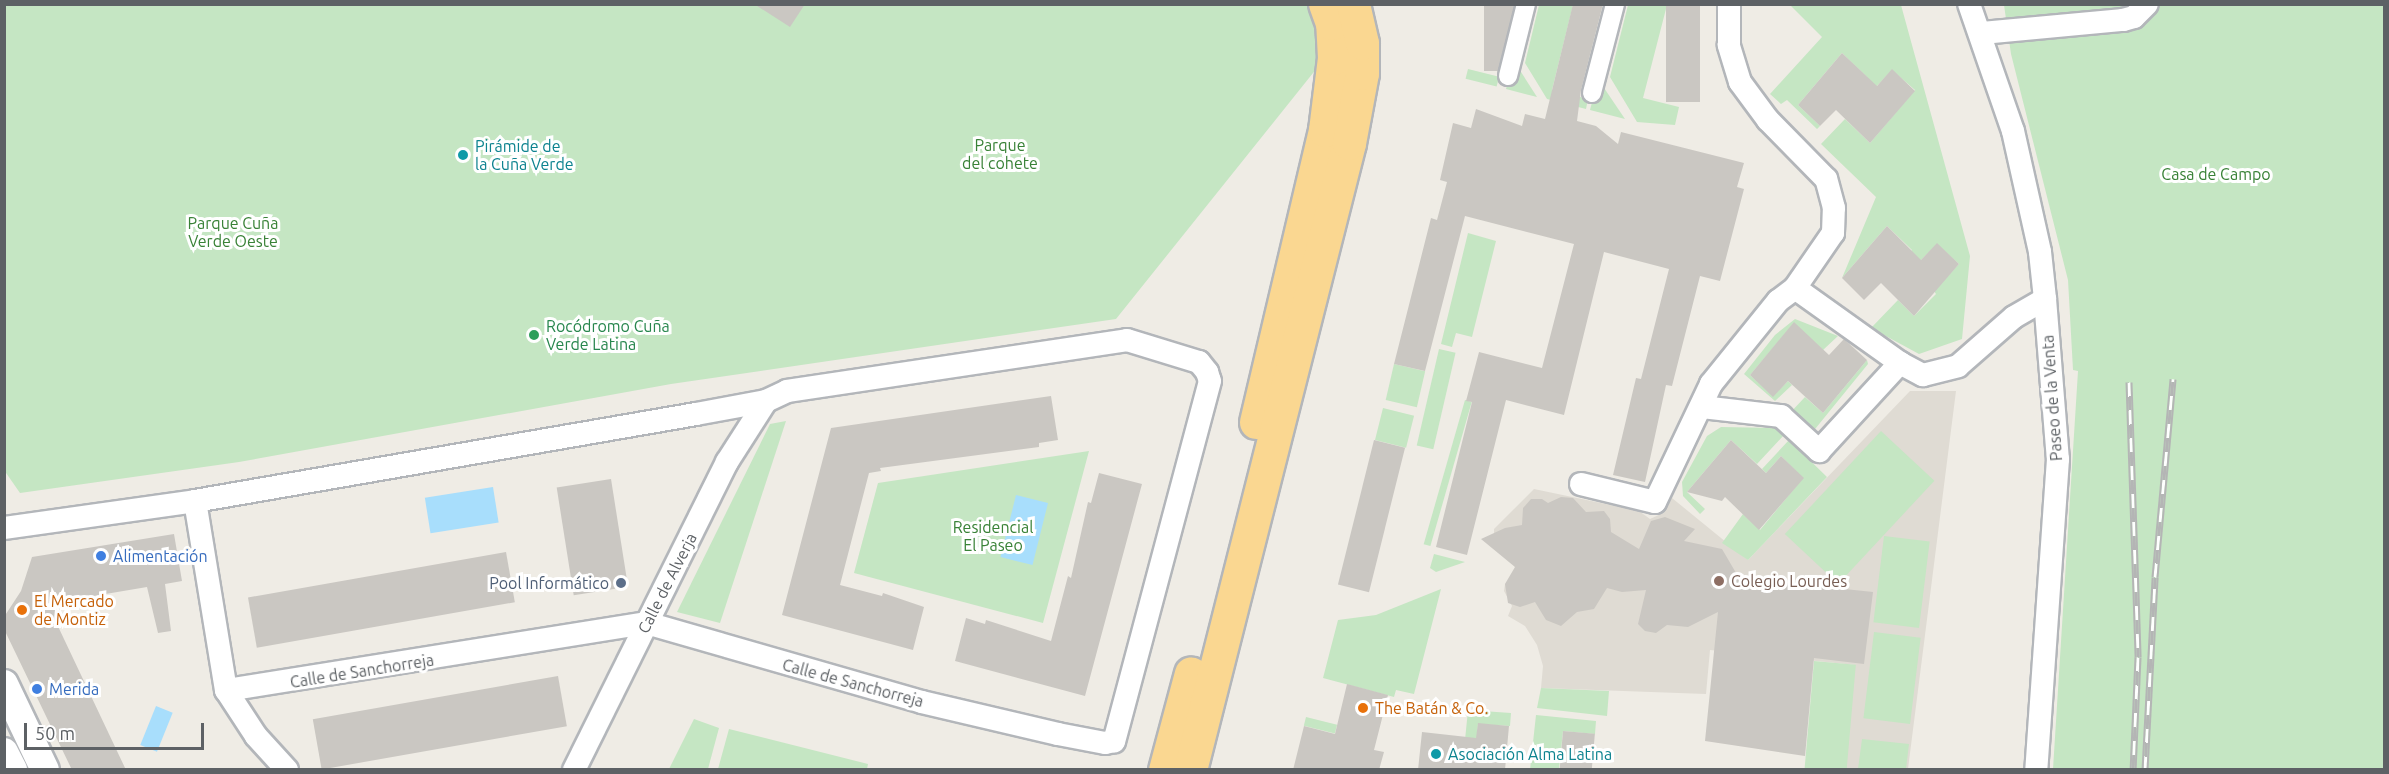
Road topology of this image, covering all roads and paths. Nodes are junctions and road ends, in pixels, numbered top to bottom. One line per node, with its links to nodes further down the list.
1 (1325, 4): 27 (highway)
2 (1353, 4): 28 (highway)
3 (1526, 4): 9 (street)
4 (1615, 4): 10 (street)
5 (1730, 4): 11 (street)
6 (2147, 4): 8 (street)
7 (1969, 5): 8 (street, Paseo de la Venta)
8 (1982, 33): 12 (street, Paseo de la Venta)
9 (1508, 76)
10 (1592, 93)
11 (1795, 288): 13 (street); 15 (street)
12 (2045, 299): 13 (street); 29 (street, Paseo de la Venta)
13 (1900, 363): 15 (street)
14 (766, 401): 17 (street); 19 (street, Calle de Alverja); 19 (street, Calle de Sanchorreja)
15 (1702, 406): 16 (street)
16 (1581, 484)
17 (195, 501): 18 (street); 21 (street)
18 (4, 528)
19 (646, 623): 21 (street, Calle de Sanchorreja); 26 (street, Calle de Alverja)
20 (4, 684): 24 (street)
21 (226, 690): 25 (street)
22 (4, 752): 23 (street)
23 (13, 770)
24 (45, 770)
25 (287, 770)
26 (574, 770)
27 (1165, 770)
28 (1190, 770)
29 (2036, 770)

